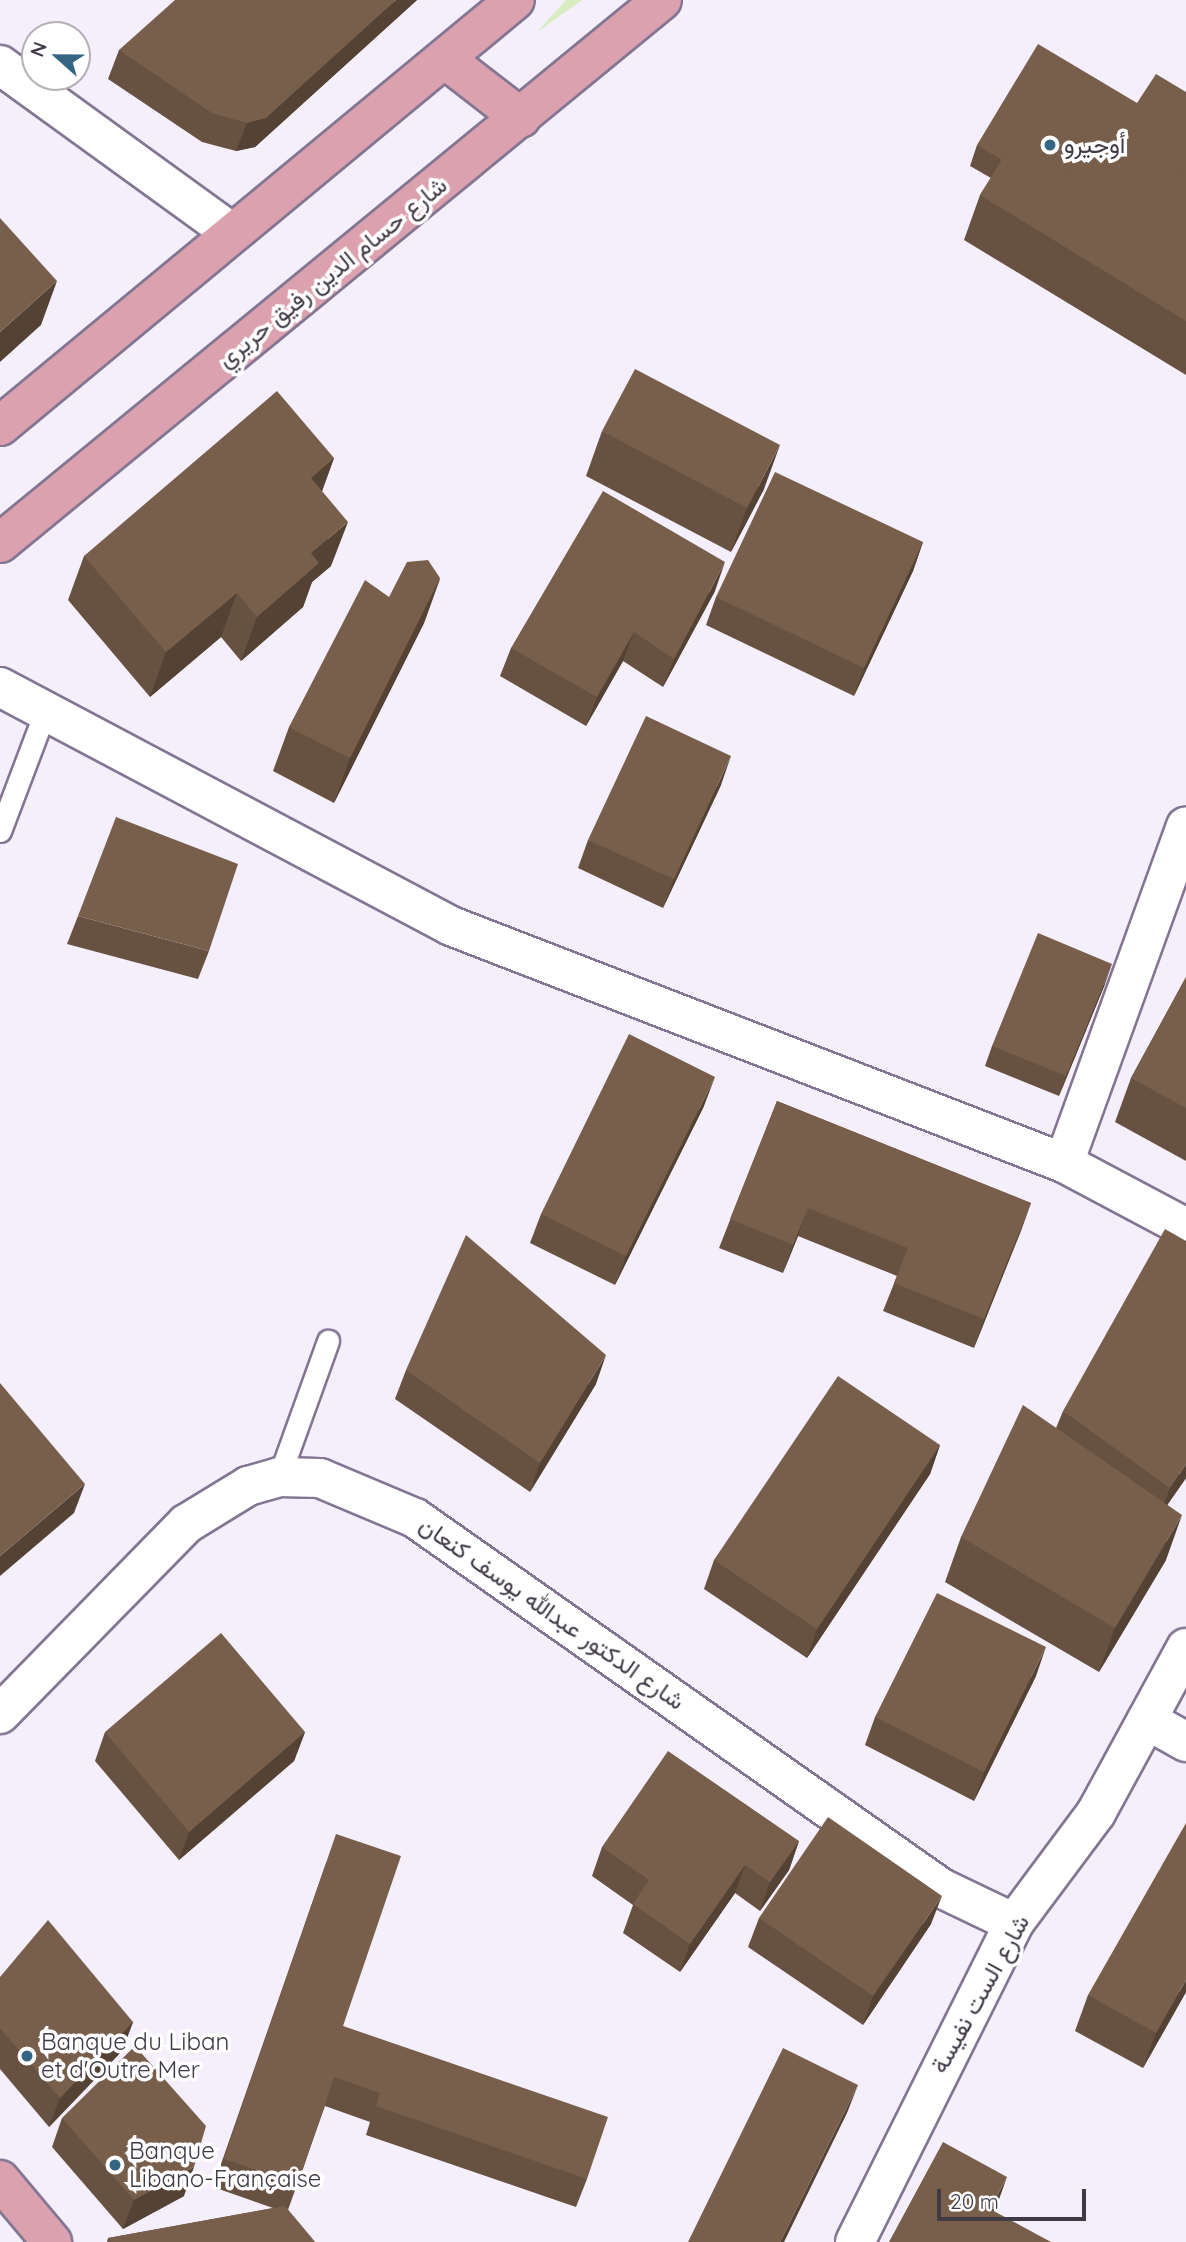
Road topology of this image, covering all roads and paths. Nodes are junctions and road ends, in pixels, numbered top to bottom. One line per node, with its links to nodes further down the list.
1 (516, 0): 3 (main road)
2 (662, 0): 5 (main road, شارع حسام الدين رفيق حريري)
3 (445, 59): 5 (main road); 6 (main road)
4 (0, 65): 6 (street)
5 (521, 118): 8 (main road, شارع حسام الدين رفيق حريري)
6 (229, 231): 7 (main road)
7 (0, 426)
8 (0, 543)
9 (0, 687): 10 (street)
10 (45, 712): 12 (lane); 13 (street)
11 (1186, 825): 13 (street)
12 (0, 831)
13 (1065, 1163): 14 (street)
14 (1186, 1228)
15 (328, 1341): 16 (lane)
16 (279, 1477): 18 (street, شارع الدكتور عبدالله يوسف كنعان); 21 (street, شارع الدكتور عبدالله يوسف كنعان)
17 (1186, 1648): 19 (street, شارع الست نفيسة)
18 (0, 1714)
19 (1147, 1720): 20 (street); 21 (street, شارع الست نفيسة)
20 (1186, 1742)
21 (1014, 1923): 24 (street, شارع الست نفيسة)
22 (0, 2180): 23 (main road)
23 (52, 2242)
24 (855, 2242)

